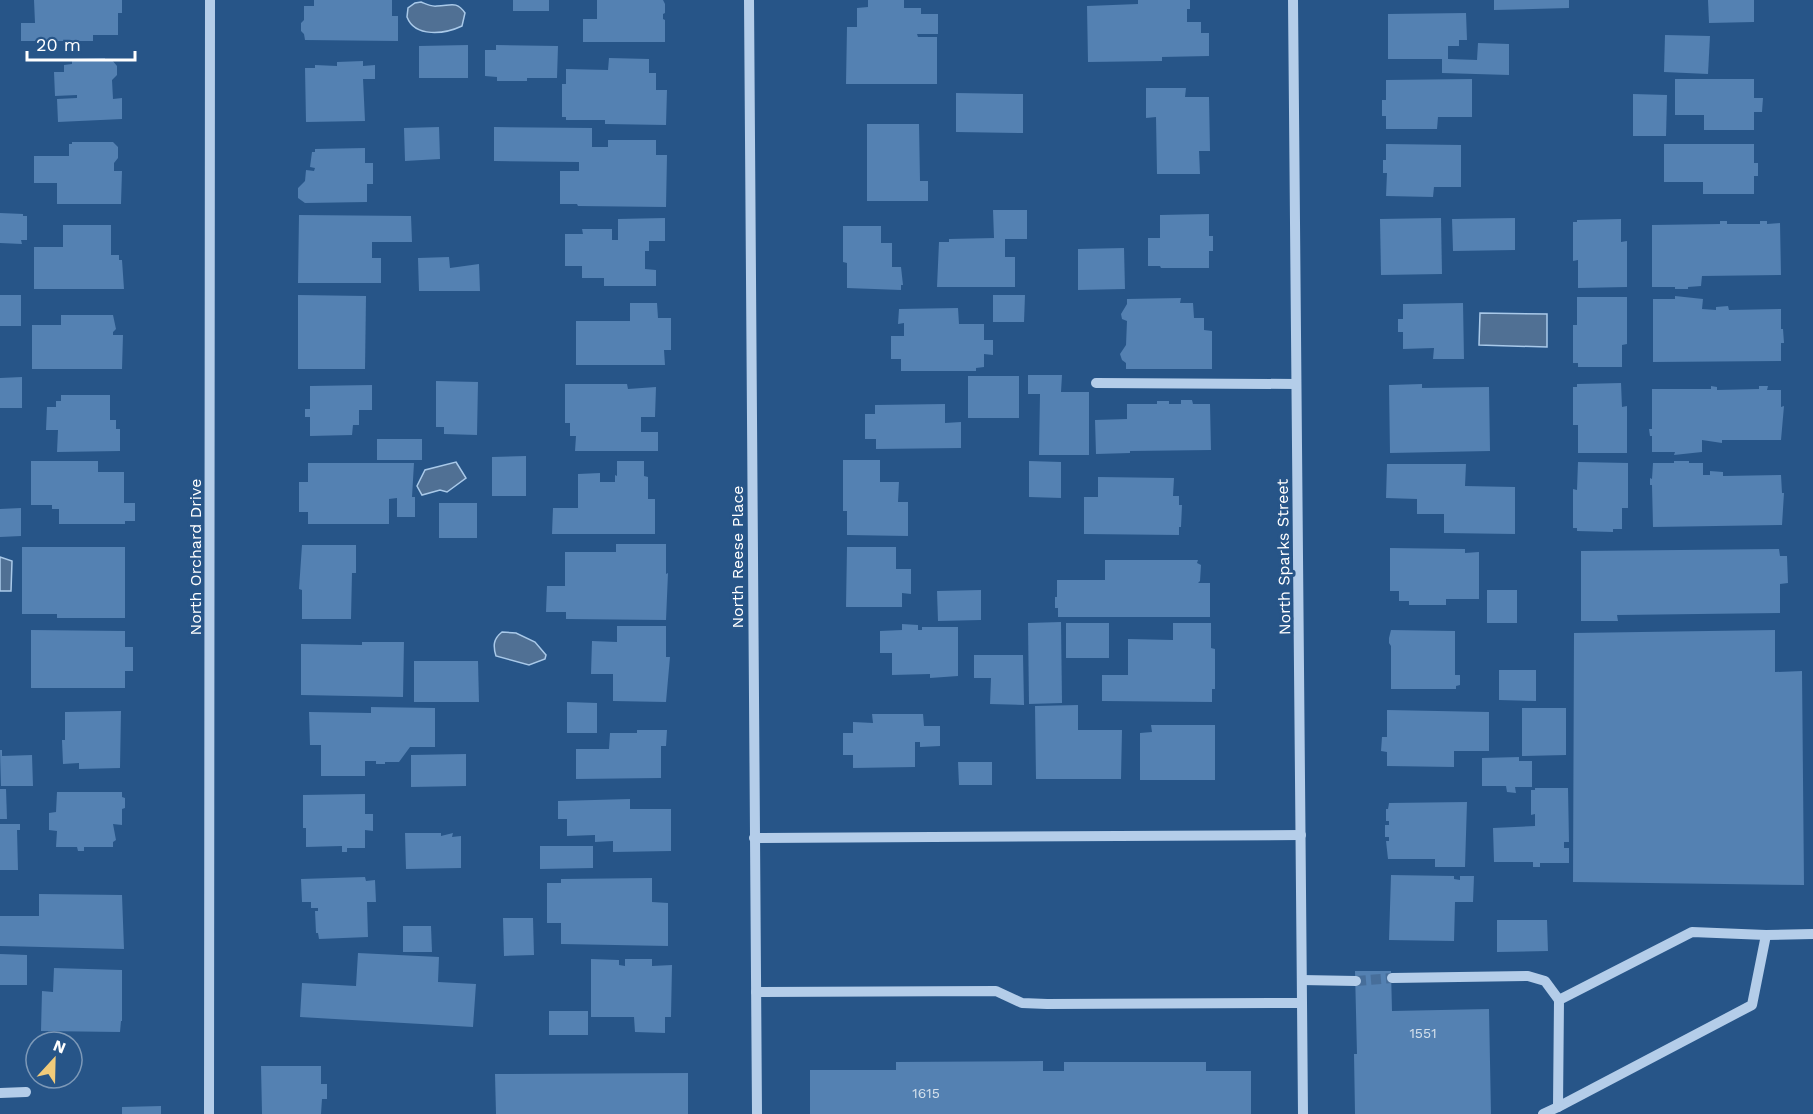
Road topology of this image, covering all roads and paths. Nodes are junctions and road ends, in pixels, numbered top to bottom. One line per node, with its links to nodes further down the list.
1 (210, 0): 19 (street, North Orchard Drive)
2 (748, 0): 7 (street, North Reese Place)
3 (1293, 0): 5 (street, North Sparks Street)
4 (1096, 383): 5 (street)
5 (1296, 384): 6 (street, North Sparks Street)
6 (1301, 835): 7 (street); 11 (street, North Sparks Street)
7 (754, 838): 13 (street, North Reese Place)
8 (1813, 934): 9 (street)
9 (1766, 935): 14 (street); 18 (street)
10 (1392, 978): 14 (street)
11 (1302, 980): 12 (street); 15 (street, North Sparks Street)
12 (1356, 981)
13 (756, 992): 15 (street); 20 (street, North Reese Place)
14 (1559, 1000): 18 (street)
15 (1301, 1003): 21 (street, North Sparks Street)
16 (26, 1092): 17 (street)
17 (0, 1093)
18 (1558, 1107): 22 (street)
19 (209, 1114)
20 (757, 1114)
21 (1303, 1114)
22 (1543, 1114)

